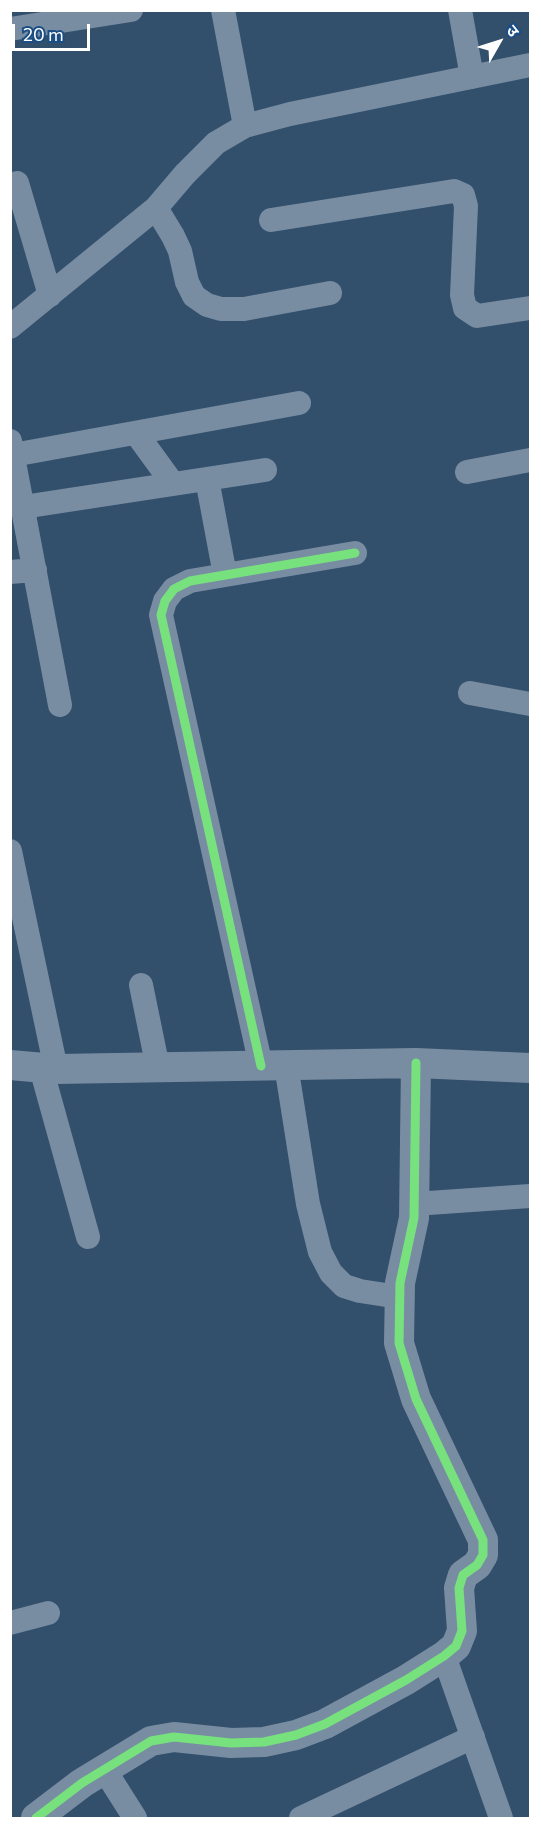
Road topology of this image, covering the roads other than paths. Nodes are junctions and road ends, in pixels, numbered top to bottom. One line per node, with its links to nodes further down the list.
1 (131, 10): 4 (street)
2 (223, 10): 7 (street)
3 (460, 10): 6 (street)
4 (10, 29)
5 (531, 65): 6 (street)
6 (472, 77): 7 (street)
7 (245, 126): 9 (street)
8 (17, 183): 12 (street)
9 (156, 208): 11 (street); 12 (street)
10 (271, 220): 13 (street)
11 (330, 293)
12 (50, 295): 14 (street)
13 (531, 308)
14 (10, 327)
15 (299, 404): 16 (street)
16 (136, 433): 17 (street); 22 (street)
17 (12, 448): 23 (street)
18 (531, 460): 20 (street)
19 (265, 470): 21 (street)
20 (467, 472)
21 (207, 479): 22 (street); 27 (street)
22 (173, 484): 23 (street)
23 (23, 507): 25 (street)
24 (355, 553): 27 (street)
25 (35, 570): 26 (street); 30 (street)
26 (10, 572)
27 (225, 575): 35 (street)
28 (470, 693): 29 (street)
29 (531, 704)
30 (60, 705)
31 (10, 851): 36 (street)
32 (141, 985): 37 (street)
33 (416, 1063): 35 (street); 38 (street); 40 (street)
34 (10, 1065): 36 (street)
35 (273, 1065): 37 (street); 42 (street)
36 (49, 1068): 37 (street); 41 (street)
37 (158, 1068)
38 (531, 1068)
39 (531, 1196): 40 (street)
40 (414, 1204): 42 (street)
41 (88, 1237)
42 (399, 1297): 45 (street)
43 (48, 1613): 44 (street)
44 (10, 1623)
45 (444, 1656): 46 (street); 47 (street)
46 (473, 1737): 50 (street); 51 (street)
47 (104, 1769): 48 (street); 49 (street)
48 (36, 1818)
49 (135, 1818)
50 (301, 1818)
51 (501, 1818)

